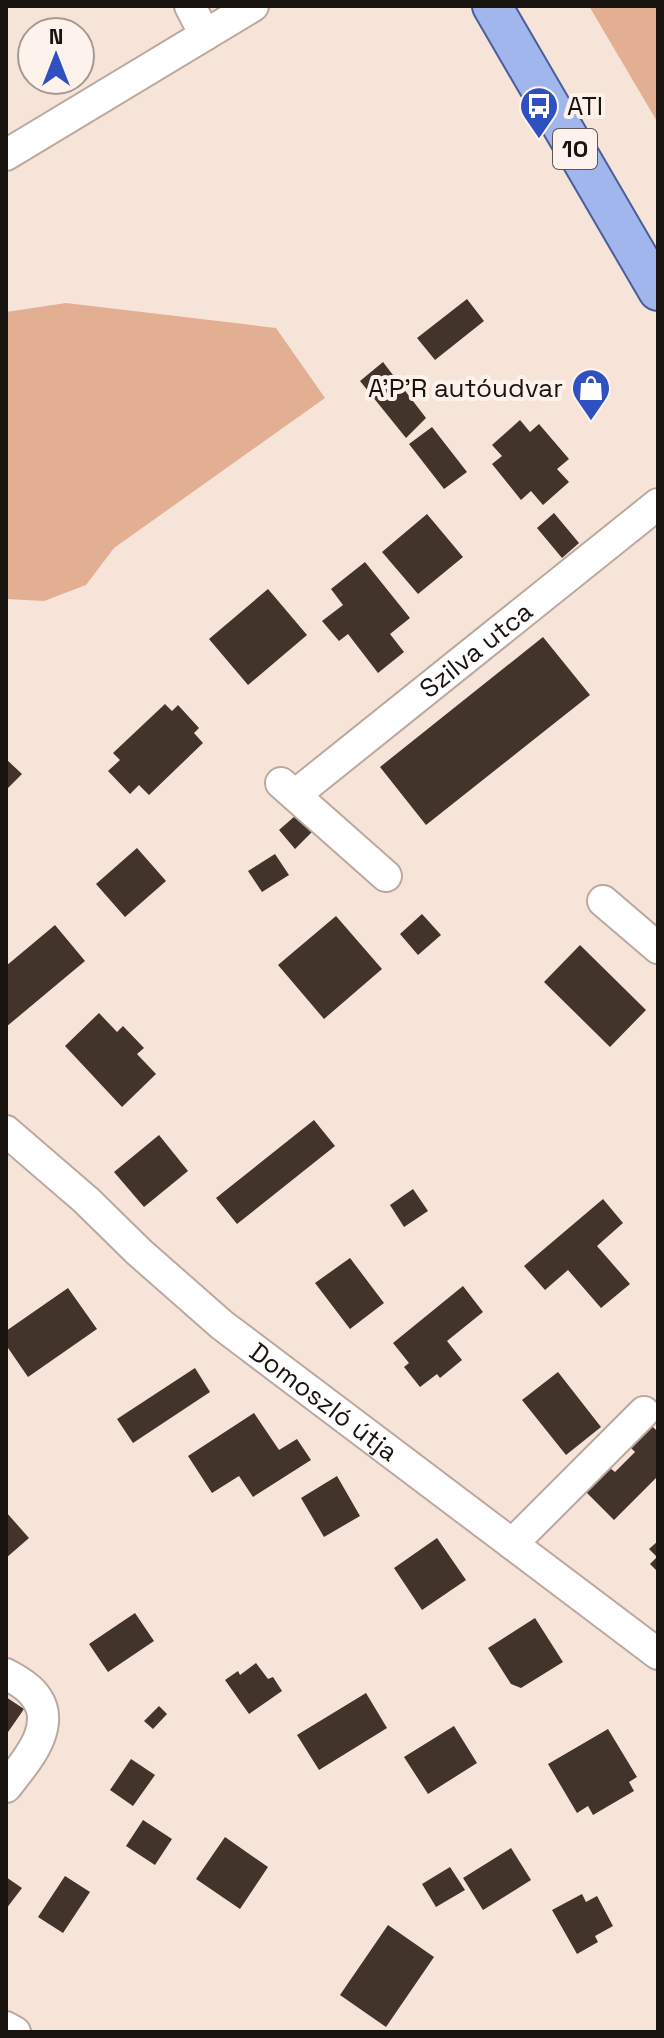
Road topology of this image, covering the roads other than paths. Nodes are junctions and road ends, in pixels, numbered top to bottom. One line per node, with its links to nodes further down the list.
1 (190, 6): 4 (street)
2 (253, 6): 4 (street)
3 (492, 6): 6 (main road, 10)
4 (205, 35): 5 (street)
5 (6, 155)
6 (658, 291)
7 (658, 504): 8 (street, Szilva utca)
8 (386, 876)
9 (603, 901): 10 (street)
10 (658, 948)
11 (6, 1131): 13 (street, Domoszló útja)
12 (644, 1412): 13 (street)
13 (512, 1544): 14 (street, Domoszló útja)
14 (658, 1654)
15 (6, 1674): 16 (street)
16 (6, 1787)
17 (6, 2027): 18 (street)
18 (15, 2032)

